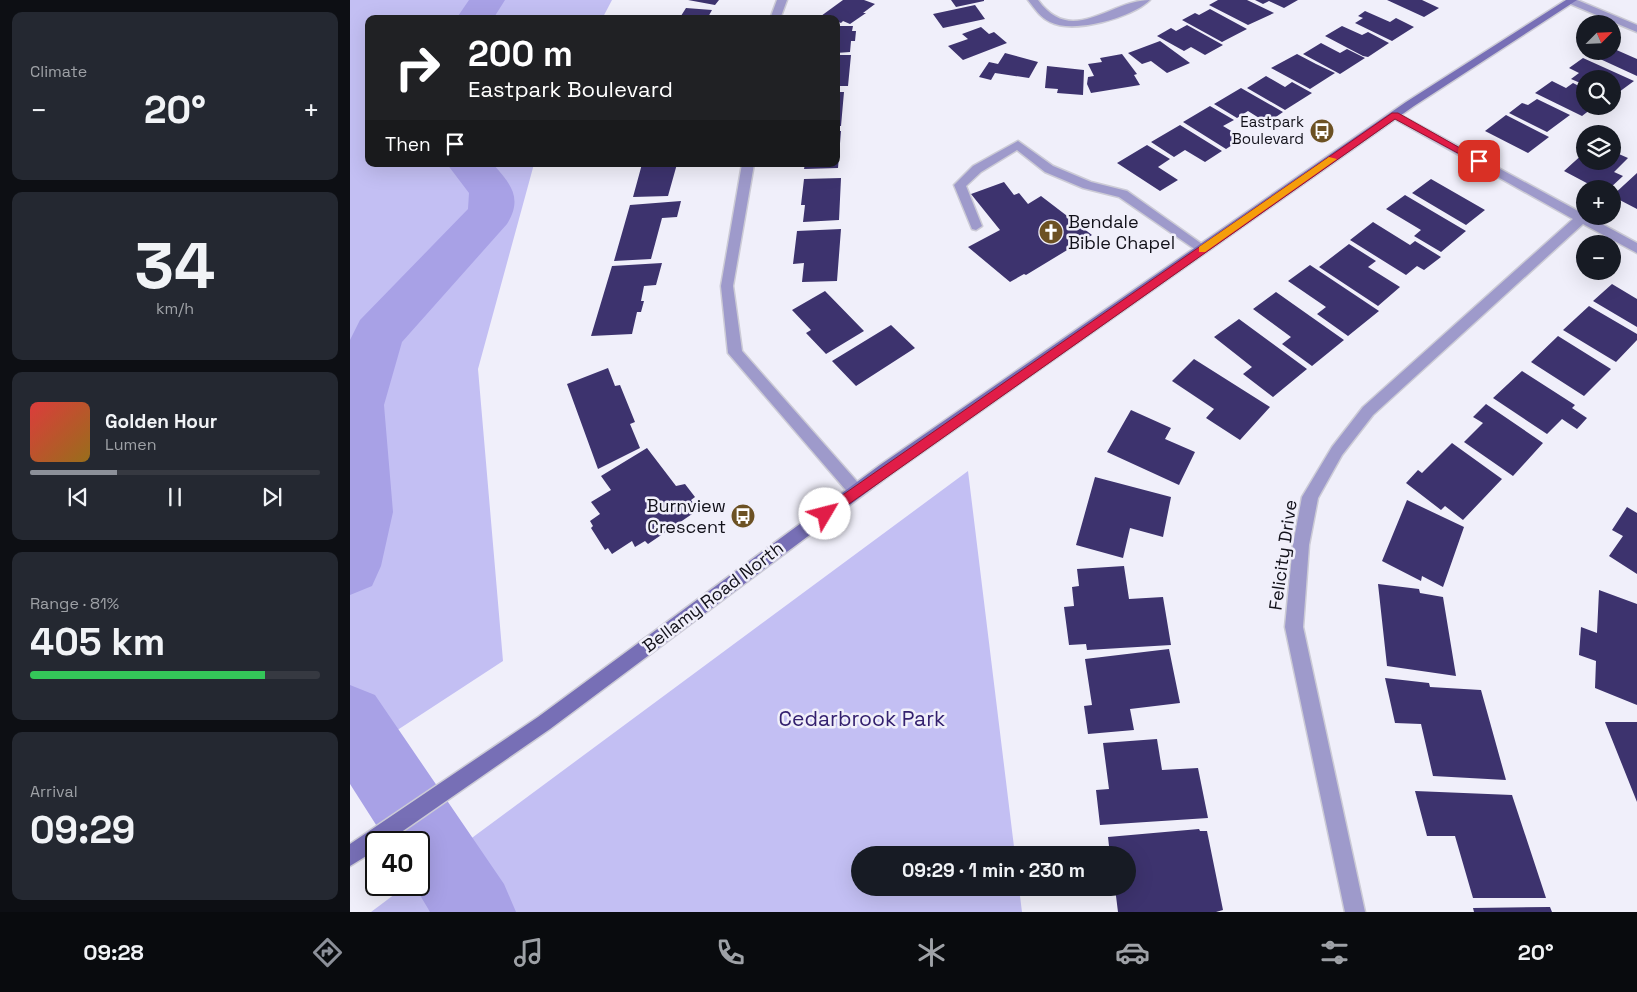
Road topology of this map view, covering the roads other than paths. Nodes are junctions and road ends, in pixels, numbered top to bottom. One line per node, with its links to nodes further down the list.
1 (782, 0): 5 (street)
2 (1033, 0): 3 (street)
3 (1146, 0)
4 (1572, 0): 6 (street); 7 (street, Bellamy Road North)
5 (776, 15)
6 (1637, 29)
7 (1395, 115): 9 (street); 13 (street, Bellamy Road North)
8 (747, 167): 15 (street)
9 (1576, 216)
10 (1576, 224): 17 (street, Felicity Drive)
11 (1592, 225): 14 (street)
12 (976, 226): 13 (street)
13 (1203, 249): 15 (street, Bellamy Road North)
14 (1637, 249)
15 (856, 491): 16 (street, Bellamy Road North)
16 (350, 856)
17 (1355, 912)

